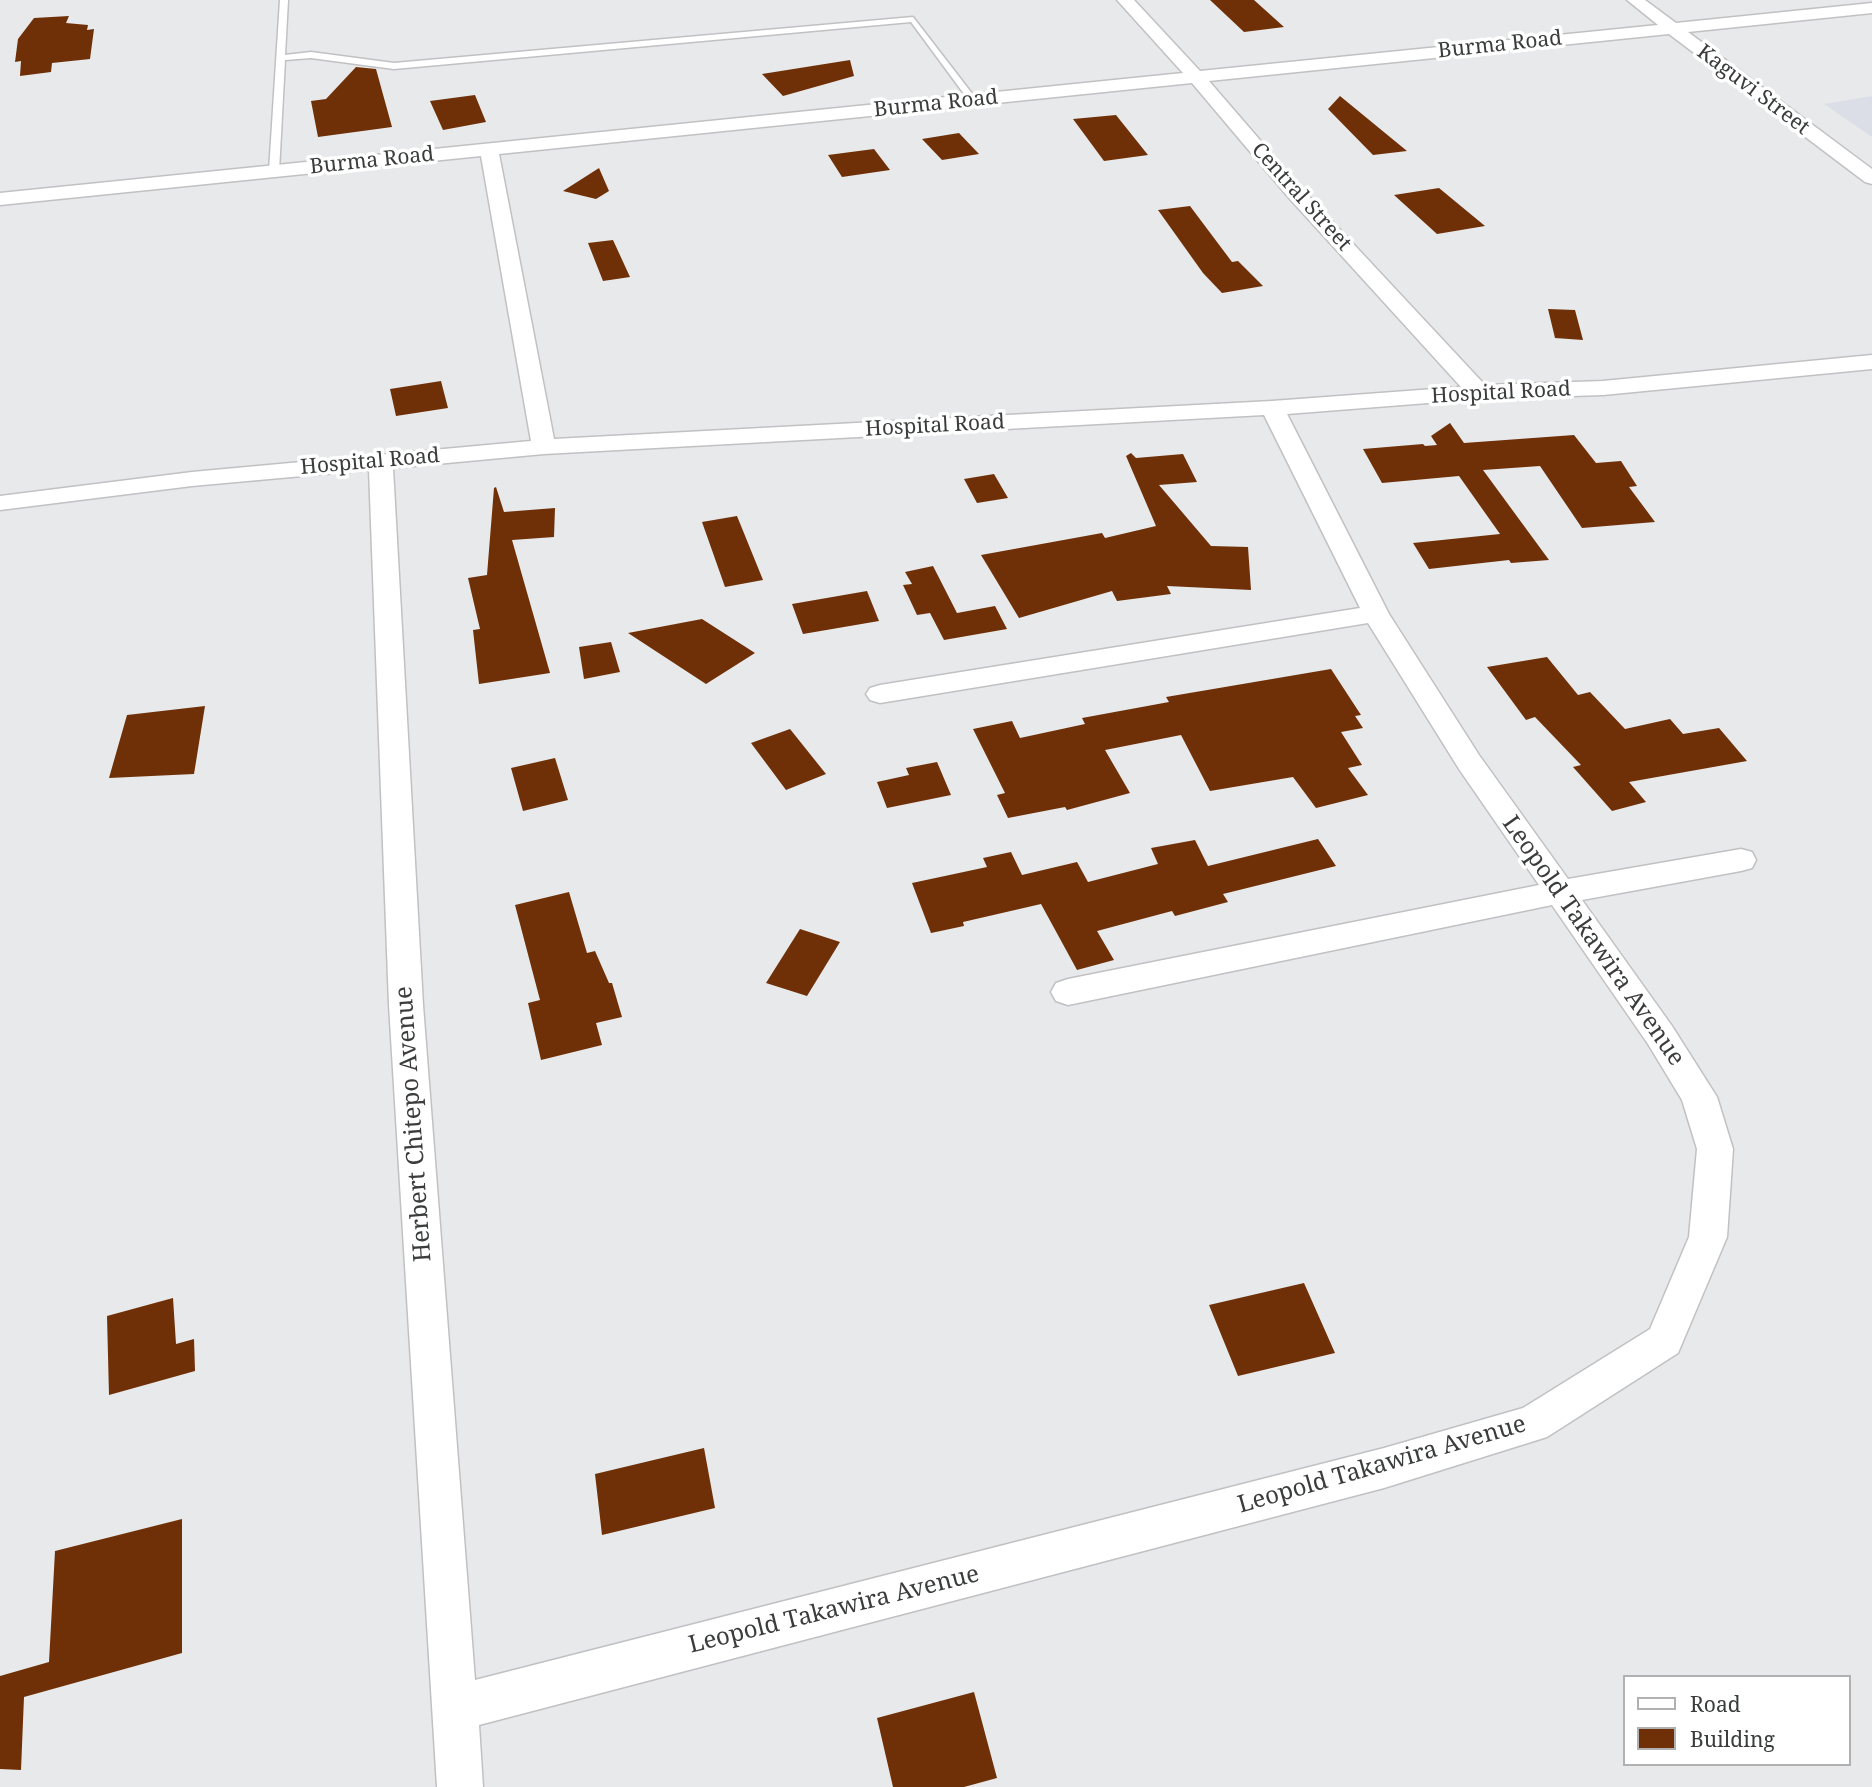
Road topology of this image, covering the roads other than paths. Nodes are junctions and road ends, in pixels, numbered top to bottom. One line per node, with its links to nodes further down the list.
1 (284, 0): 6 (lane)
2 (1125, 0): 7 (street, Central Street)
3 (1635, 0): 5 (street, Kaguvi Street)
4 (1872, 8): 5 (street, Burma Road)
5 (1671, 28): 7 (street, Burma Road); 11 (street, Kaguvi Street)
6 (280, 58): 8 (lane); 10 (lane)
7 (1196, 77): 8 (street, Burma Road); 14 (street, Central Street)
8 (973, 100): 9 (street, Burma Road)
9 (489, 148): 10 (street, Burma Road); 16 (street)
10 (274, 171): 12 (street, Burma Road)
11 (1872, 178)
12 (0, 199)
13 (1872, 362): 14 (street, Hospital Road)
14 (1479, 392): 15 (street, Hospital Road)
15 (1272, 408): 16 (street, Hospital Road); 19 (street, Leopold Takawira Avenue)
16 (544, 447): 17 (street, Hospital Road)
17 (382, 461): 18 (street, Hospital Road); 24 (street, Herbert Chitepo Avenue)
18 (0, 503)
19 (1376, 614): 20 (street); 22 (street, Leopold Takawira Avenue)
20 (880, 694)
21 (1741, 860): 22 (street)
22 (1561, 892): 23 (street); 24 (street, Leopold Takawira Avenue)
23 (1069, 992)
24 (455, 1708): 25 (street, Herbert Chitepo Avenue)
25 (460, 1787)

